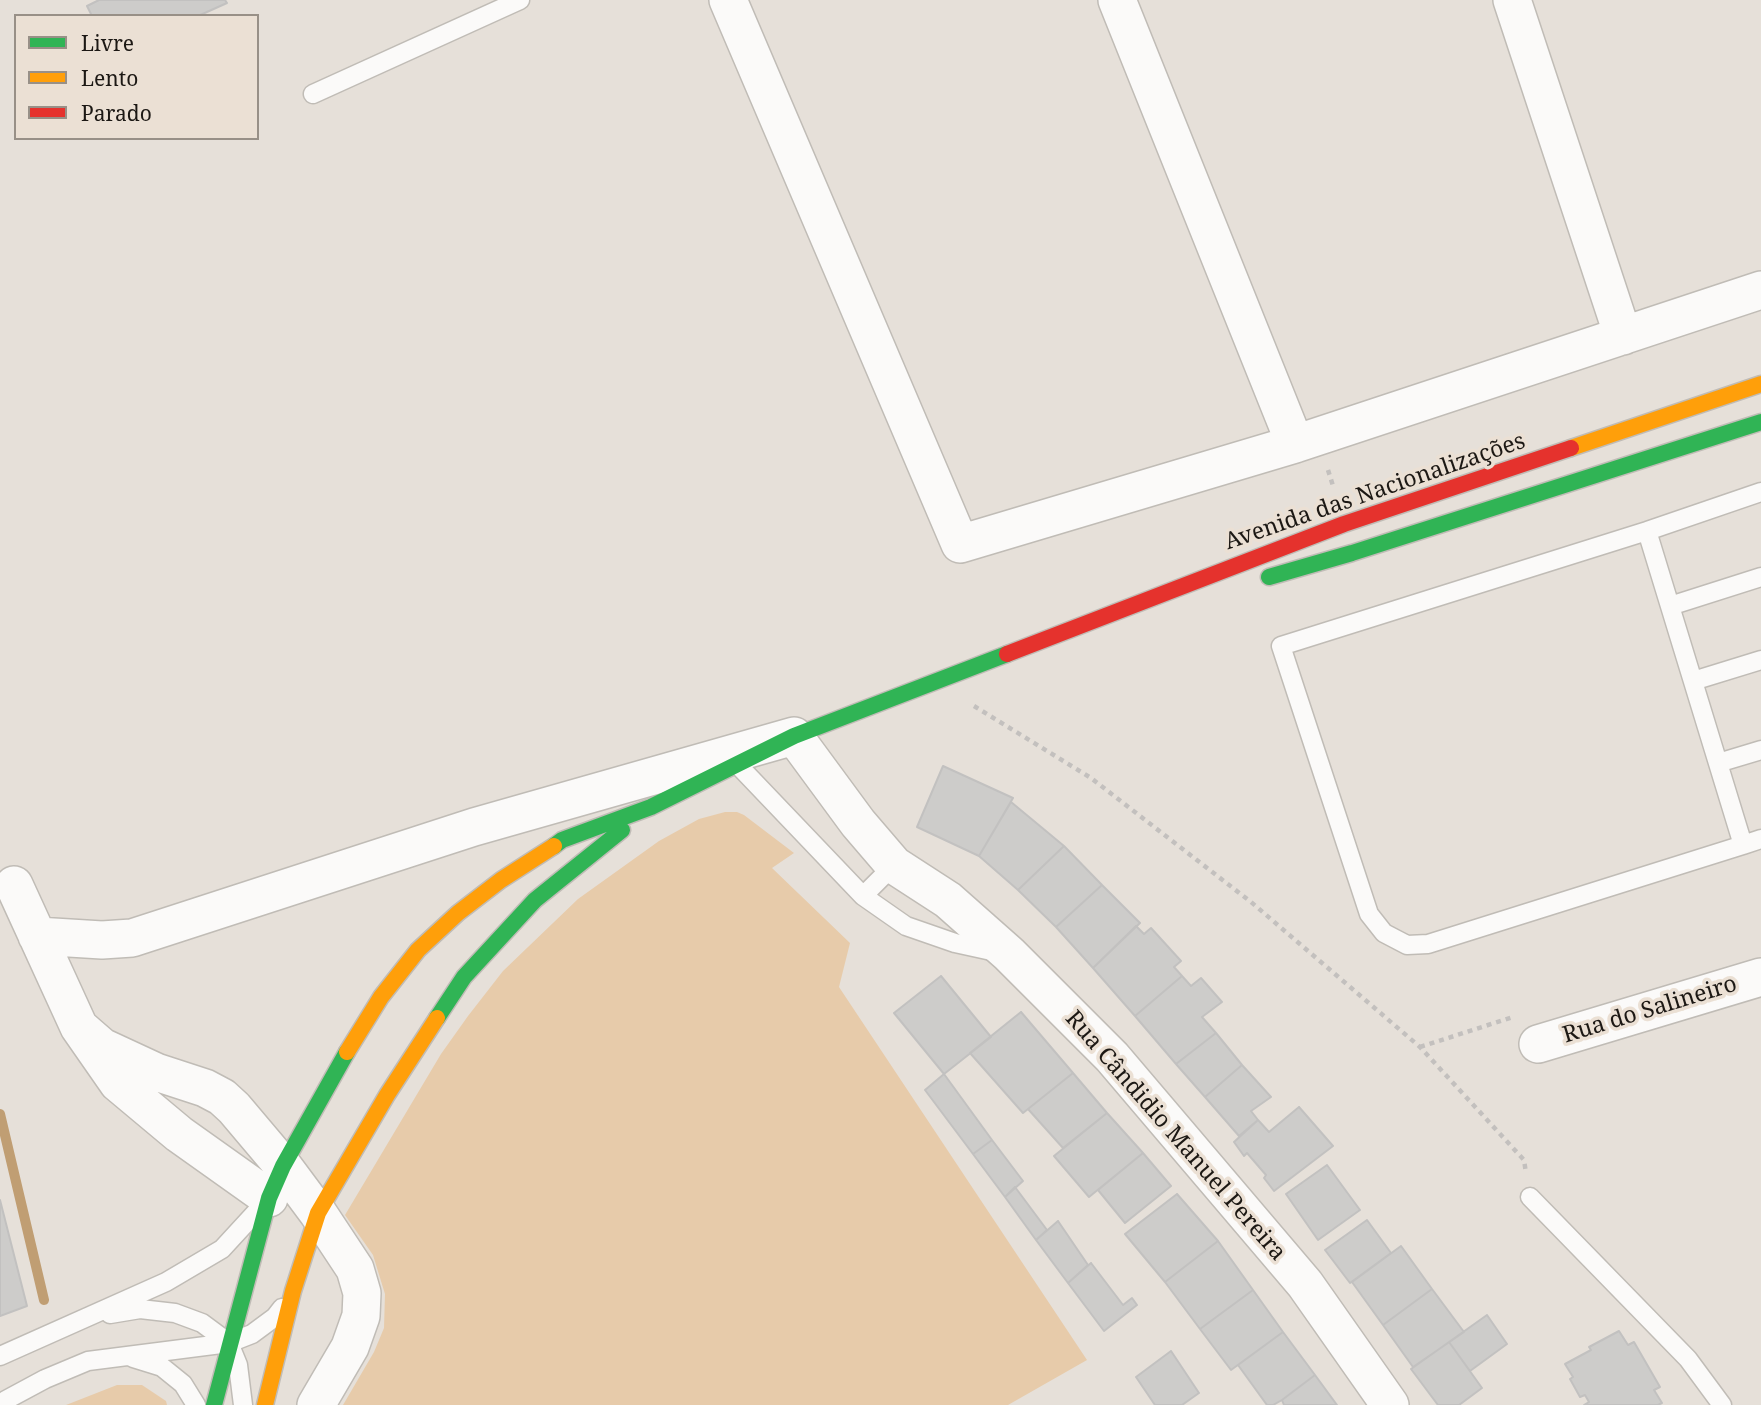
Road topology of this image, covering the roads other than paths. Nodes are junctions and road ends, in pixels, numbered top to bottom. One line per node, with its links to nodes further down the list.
1 (520, 0): 5 (lane)
2 (728, 0): 10 (street)
3 (1117, 0): 10 (street)
4 (1512, 0): 7 (street)
5 (313, 94)
6 (1761, 290): 7 (street)
7 (1623, 336): 10 (street)
8 (1761, 384): 19 (street, Avenida das Nacionalizações)
9 (1761, 422): 13 (street, Avenida das Nacionalizações)
10 (1295, 444)
11 (1747, 444): 13 (lane)
12 (1761, 492): 14 (lane)
13 (1530, 496): 16 (street, Avenida das Nacionalizações)
14 (1647, 531): 18 (lane); 28 (lane)
15 (1761, 577): 18 (lane)
16 (1259, 580)
17 (1194, 599): 19 (street, Avenida das Nacionalizações)
18 (1670, 606): 21 (lane)
19 (1008, 652): 22 (street, Avenida das Nacionalizações)
20 (1761, 660): 21 (lane)
21 (1693, 681): 24 (lane)
22 (794, 736): 25 (street, Avenida das Nacionalizações); 29 (street, Rua Cândidio Manuel Pereira); 32 (street)
23 (1761, 750): 24 (lane)
24 (1718, 763): 28 (lane)
25 (737, 764): 26 (street, Avenida das Nacionalizações); 31 (lane)
26 (651, 807): 37 (street, Avenida das Nacionalizações); 39 (street, Avenida das Nacionalizações)
27 (1761, 839): 28 (lane)
28 (1743, 845)
29 (894, 864): 31 (lane); 33 (street, Rua Cândidio Manuel Pereira)
30 (14, 884): 32 (street)
31 (863, 896): 33 (lane)
32 (37, 936): 35 (street)
33 (1009, 954): 51 (street, Rua Cândidio Manuel Pereira)
34 (1761, 977): 36 (street, Rua do Salineiro)
35 (79, 1027): 37 (street); 37 (street)
36 (1538, 1044)
37 (276, 1182): 39 (street); 41 (lane); 42 (street, Avenida das Nacionalizações)
38 (1530, 1197): 52 (lane)
39 (318, 1213): 40 (street, Avenida das Nacionalizações); 50 (street)
40 (293, 1291): 42 (lane); 49 (street, Avenida das Nacionalizações)
41 (82, 1318): 42 (lane); 44 (lane)
42 (229, 1343): 43 (lane); 47 (street, Avenida das Nacionalizações); 48 (lane)
43 (127, 1355): 45 (lane); 46 (lane)
44 (0, 1356)
45 (2, 1405)
46 (196, 1405)
47 (214, 1405)
48 (243, 1405)
49 (265, 1405)
50 (316, 1405)
51 (1390, 1405)
52 (1722, 1405)

